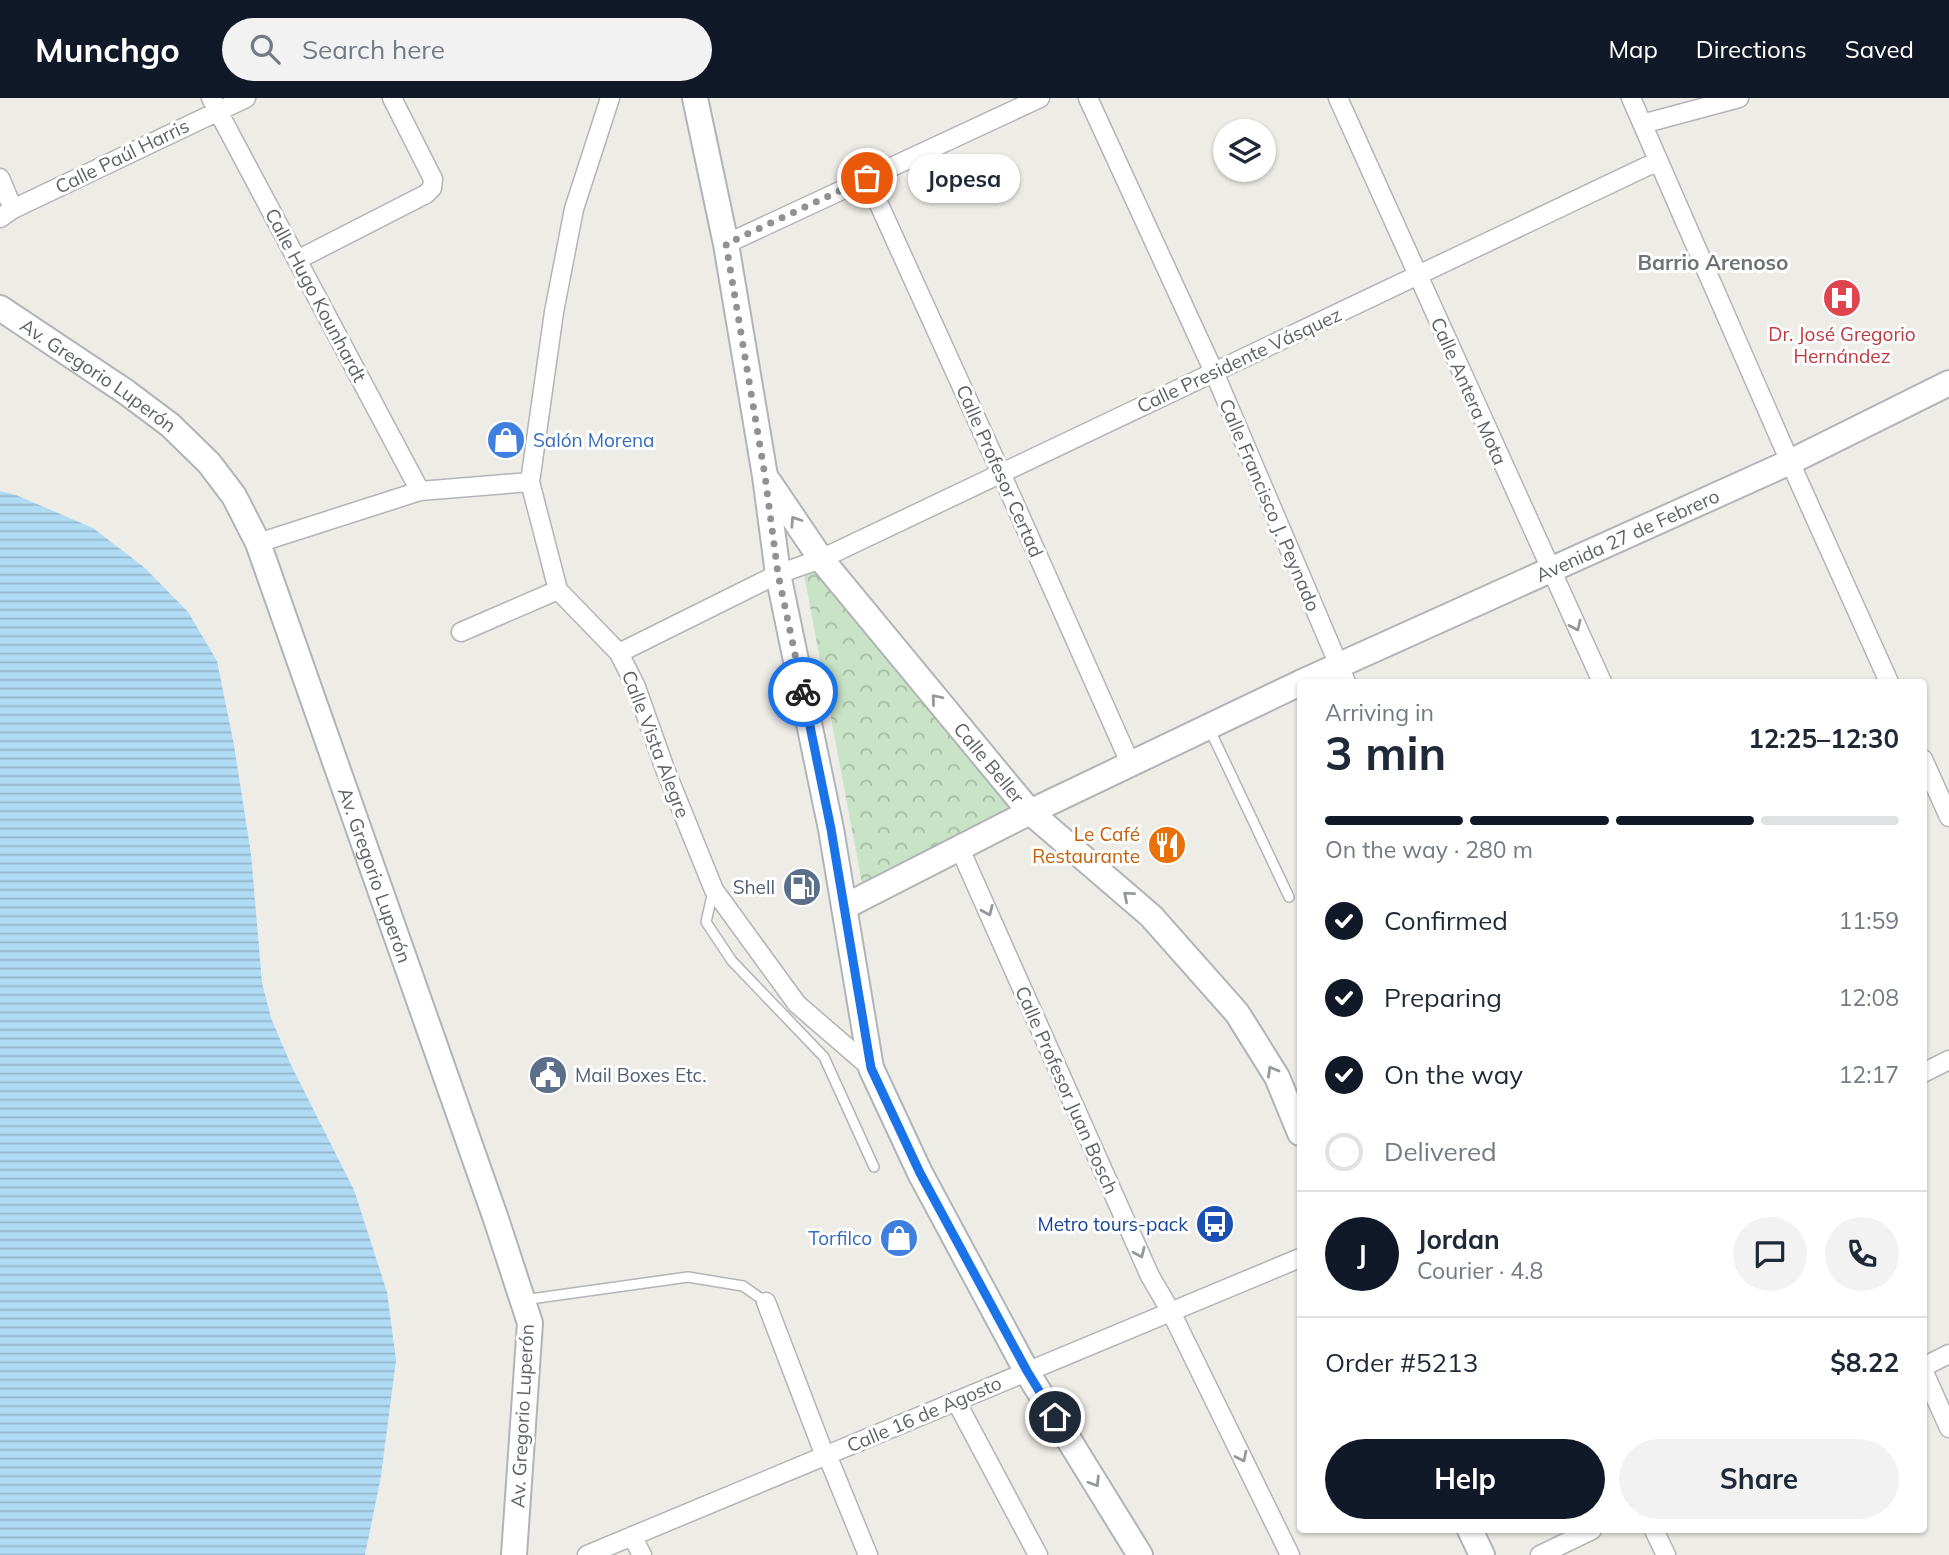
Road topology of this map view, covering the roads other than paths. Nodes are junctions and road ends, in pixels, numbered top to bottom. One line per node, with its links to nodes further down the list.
1 (246, 98): 10 (street, Calle Paúl Harris)
2 (391, 98): 17 (street)
3 (610, 98): 25 (street, Calle Vista Alegre)
4 (695, 98): 16 (street)
5 (1040, 98): 14 (street)
6 (1088, 98): 20 (street, Calle Francisco J. Peynado)
7 (1338, 98): 18 (street, Calle Antera Mota)
8 (1631, 98): 11 (street)
9 (1739, 98): 11 (street)
10 (215, 104): 15 (street, Calle Paúl Harris); 17 (street, Calle Hugo Kounhardt)
11 (1642, 124): 12 (street)
12 (1658, 161): 18 (street, Calle Presidente Vásquez); 22 (street)
13 (0, 178): 15 (street)
14 (867, 178): 16 (street); 23 (street, Calle Profesor Certad)
15 (7, 213)
16 (726, 244): 24 (street)
17 (297, 260): 26 (street, Calle Hugo Kounhardt)
18 (1417, 275): 20 (street, Calle Presidente Vásquez); 29 (street, Calle Antera Mota)
19 (0, 308): 27 (street, Av. Gregorio Luperón)
20 (1214, 372): 23 (street, Calle Presidente Vásquez); 34 (street, Calle Francisco J. Peynado)
21 (1949, 383): 22 (street, Avenida 27 de Febrero)
22 (1790, 462): 29 (street, Avenida 27 de Febrero); 37 (street)
23 (1001, 473): 28 (street, Calle Presidente Vásquez); 40 (street, Calle Profesor Certad)
24 (765, 476): 28 (street, Calle Beller, one-way to 24); 30 (street)
25 (530, 482): 26 (street); 31 (street, Calle Vista Alegre)
26 (420, 491): 27 (street)
27 (258, 543): 54 (street, Av. Gregorio Luperón)
28 (821, 559): 30 (street, Calle Presidente Vásquez); 42 (street, Calle Beller, one-way to 28)
29 (1549, 569): 34 (street, Avenida 27 de Febrero); 36 (street, Calle Antera Mota, one-way to 36)
30 (778, 574): 33 (street); 47 (street)
31 (558, 590): 32 (street); 33 (street, Calle Vista Alegre)
32 (461, 632)
33 (619, 653): 45 (street, Calle Vista Alegre)
34 (1342, 674): 35 (street, Avenida 27 de Febrero)
35 (1319, 679)
36 (1601, 679)
37 (1888, 679)
38 (1297, 685): 39 (street, Avenida 27 de Febrero)
39 (1209, 728): 40 (street, Avenida 27 de Febrero); 46 (lane)
40 (1131, 765): 42 (street, Avenida 27 de Febrero)
41 (1927, 768): 43 (street)
42 (1030, 812): 44 (street, Avenida 27 de Febrero); 51 (street, Calle Beller, one-way to 42)
43 (1949, 817)
44 (960, 849): 47 (street, Avenida 27 de Febrero); 56 (street, Calle Profesor Juan Bosch, one-way to 56)
45 (713, 890): 49 (street, Calle Vista Alegre); 52 (lane)
46 (1289, 897)
47 (844, 907): 49 (street)
48 (1949, 1060): 50 (street)
49 (871, 1068): 59 (street)
50 (1927, 1071)
51 (1297, 1126)
52 (874, 1167)
53 (1297, 1259): 56 (street, Calle 16 de Agosto)
54 (522, 1300): 55 (lane); 68 (street, Av. Gregorio Luperón)
55 (766, 1302): 63 (street)
56 (1171, 1312): 59 (street, Calle 16 de Agosto); 74 (street, Calle Profesor Juan Bosch, one-way to 74)
57 (1949, 1354): 58 (street)
58 (1927, 1366)
59 (1027, 1371): 61 (street, Calle 16 de Agosto); 73 (street, one-way to 73)
60 (1927, 1377): 62 (street)
61 (956, 1401): 63 (street, Calle 16 de Agosto); 72 (street)
62 (1949, 1428)
63 (825, 1456): 67 (street, Calle 16 de Agosto); 71 (street)
64 (1471, 1533): 75 (street)
65 (1586, 1533): 76 (street)
66 (1655, 1533): 77 (street)
67 (632, 1536): 69 (street, Calle 16 de Agosto); 70 (street)
68 (514, 1555)
69 (587, 1555)
70 (642, 1555)
71 (868, 1555)
72 (1038, 1555)
73 (1140, 1555)
74 (1290, 1555)
75 (1482, 1555)
76 (1540, 1555)
77 (1666, 1555)

